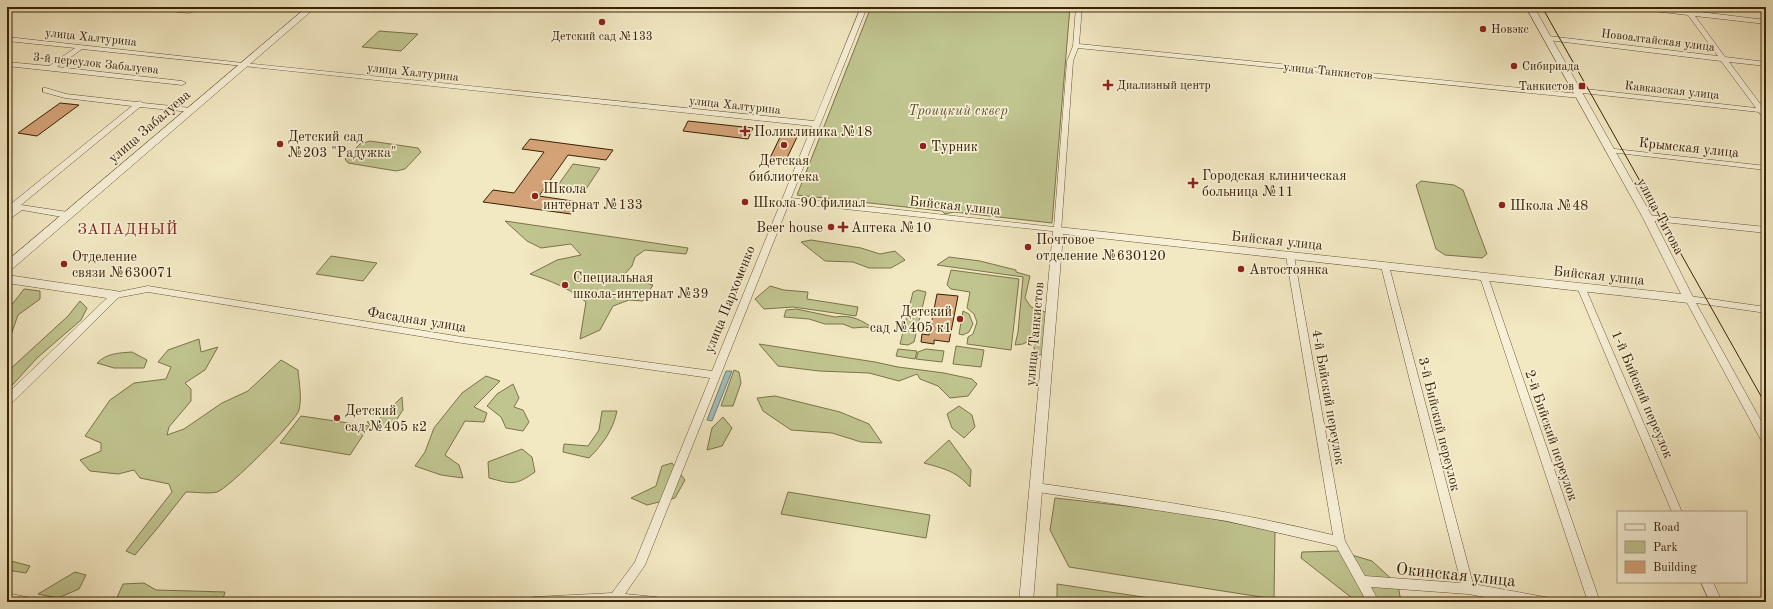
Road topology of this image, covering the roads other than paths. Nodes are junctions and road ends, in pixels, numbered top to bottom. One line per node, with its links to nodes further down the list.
1 (153, 7): 2 (street)
2 (206, 7)
3 (312, 7): 17 (street, улица Забалуева)
4 (864, 7): 25 (street, улица Пархоменко)
5 (1079, 7): 12 (street, улица Танкистов)
6 (1530, 7): 10 (street, улица Титова)
7 (1636, 7): 8 (street)
8 (1688, 10): 9 (street); 14 (street)
9 (1766, 22)
10 (1548, 38): 14 (street, Новоалтайская улица); 21 (street, улица Титова)
11 (7, 39): 13 (street, улица Халтурина)
12 (1076, 46): 21 (street, улица Танкистов); 33 (street, улица Танкистов)
13 (81, 47): 17 (street, улица Халтурина); 18 (street)
14 (1724, 59): 16 (street, Новоалтайская улица); 24 (street)
15 (7, 64): 18 (street, 3-й переулок Забалуева)
16 (1766, 64)
17 (243, 65): 23 (street, улица Забалуева); 25 (street, улица Халтурина)
18 (50, 69): 19 (street, 3-й переулок Забалуева)
19 (182, 83)
20 (46, 90): 22 (street)
21 (1578, 93): 24 (street, Кавказская улица); 26 (street, улица Титова)
22 (140, 103): 23 (street); 29 (street)
23 (191, 110): 30 (street, улица Забалуева)
24 (1765, 113)
25 (817, 124): 28 (street, улица Пархоменко)
26 (1609, 150): 27 (street, Крымская улица); 32 (street, улица Титова)
27 (1766, 168)
28 (785, 200): 33 (street, Бийская улица); 44 (street, улица Пархоменко)
29 (13, 206): 30 (street); 31 (street)
30 (68, 215): 37 (street, улица Забалуева)
31 (7, 218)
32 (1648, 218): 34 (street); 42 (street, улица Титова)
33 (1058, 230): 35 (street, Бийская улица); 47 (street, улица Танкистов)
34 (1766, 230)
35 (1290, 256): 36 (street, Бийская улица); 49 (street, 4-й Бийский переулок)
36 (1385, 266): 38 (street, Бийская улица); 52 (street, 3-й Бийский переулок)
37 (7, 268)
38 (1484, 276): 40 (street, Бийская улица); 61 (street, 2-й Бийский переулок)
39 (7, 279): 41 (street)
40 (1581, 287): 42 (street, Бийская улица); 48 (street, 1-й Бийский переулок)
41 (116, 295): 44 (street, Фасадная улица); 45 (street)
42 (1689, 299): 43 (street, Бийская улица); 46 (street, улица Титова)
43 (1766, 310)
44 (715, 375): 54 (street, улица Пархоменко)
45 (7, 401)
46 (1766, 439)
47 (1036, 488): 49 (street); 58 (street, улица Танкистов)
48 (1677, 511)
49 (1340, 542): 50 (street, 4-й Бийский переулок)
50 (1362, 581): 52 (street, Окинская улица); 59 (street, 4-й Бийский переулок)
51 (1707, 583): 62 (street)
52 (1468, 590): 60 (street, Окинская улица)
53 (7, 598): 55 (street)
54 (615, 598): 56 (street); 57 (street)
55 (27, 602)
56 (534, 602)
57 (656, 602)
58 (1026, 602)
59 (1373, 602)
60 (1545, 602)
61 (1594, 602)
62 (1716, 602)

